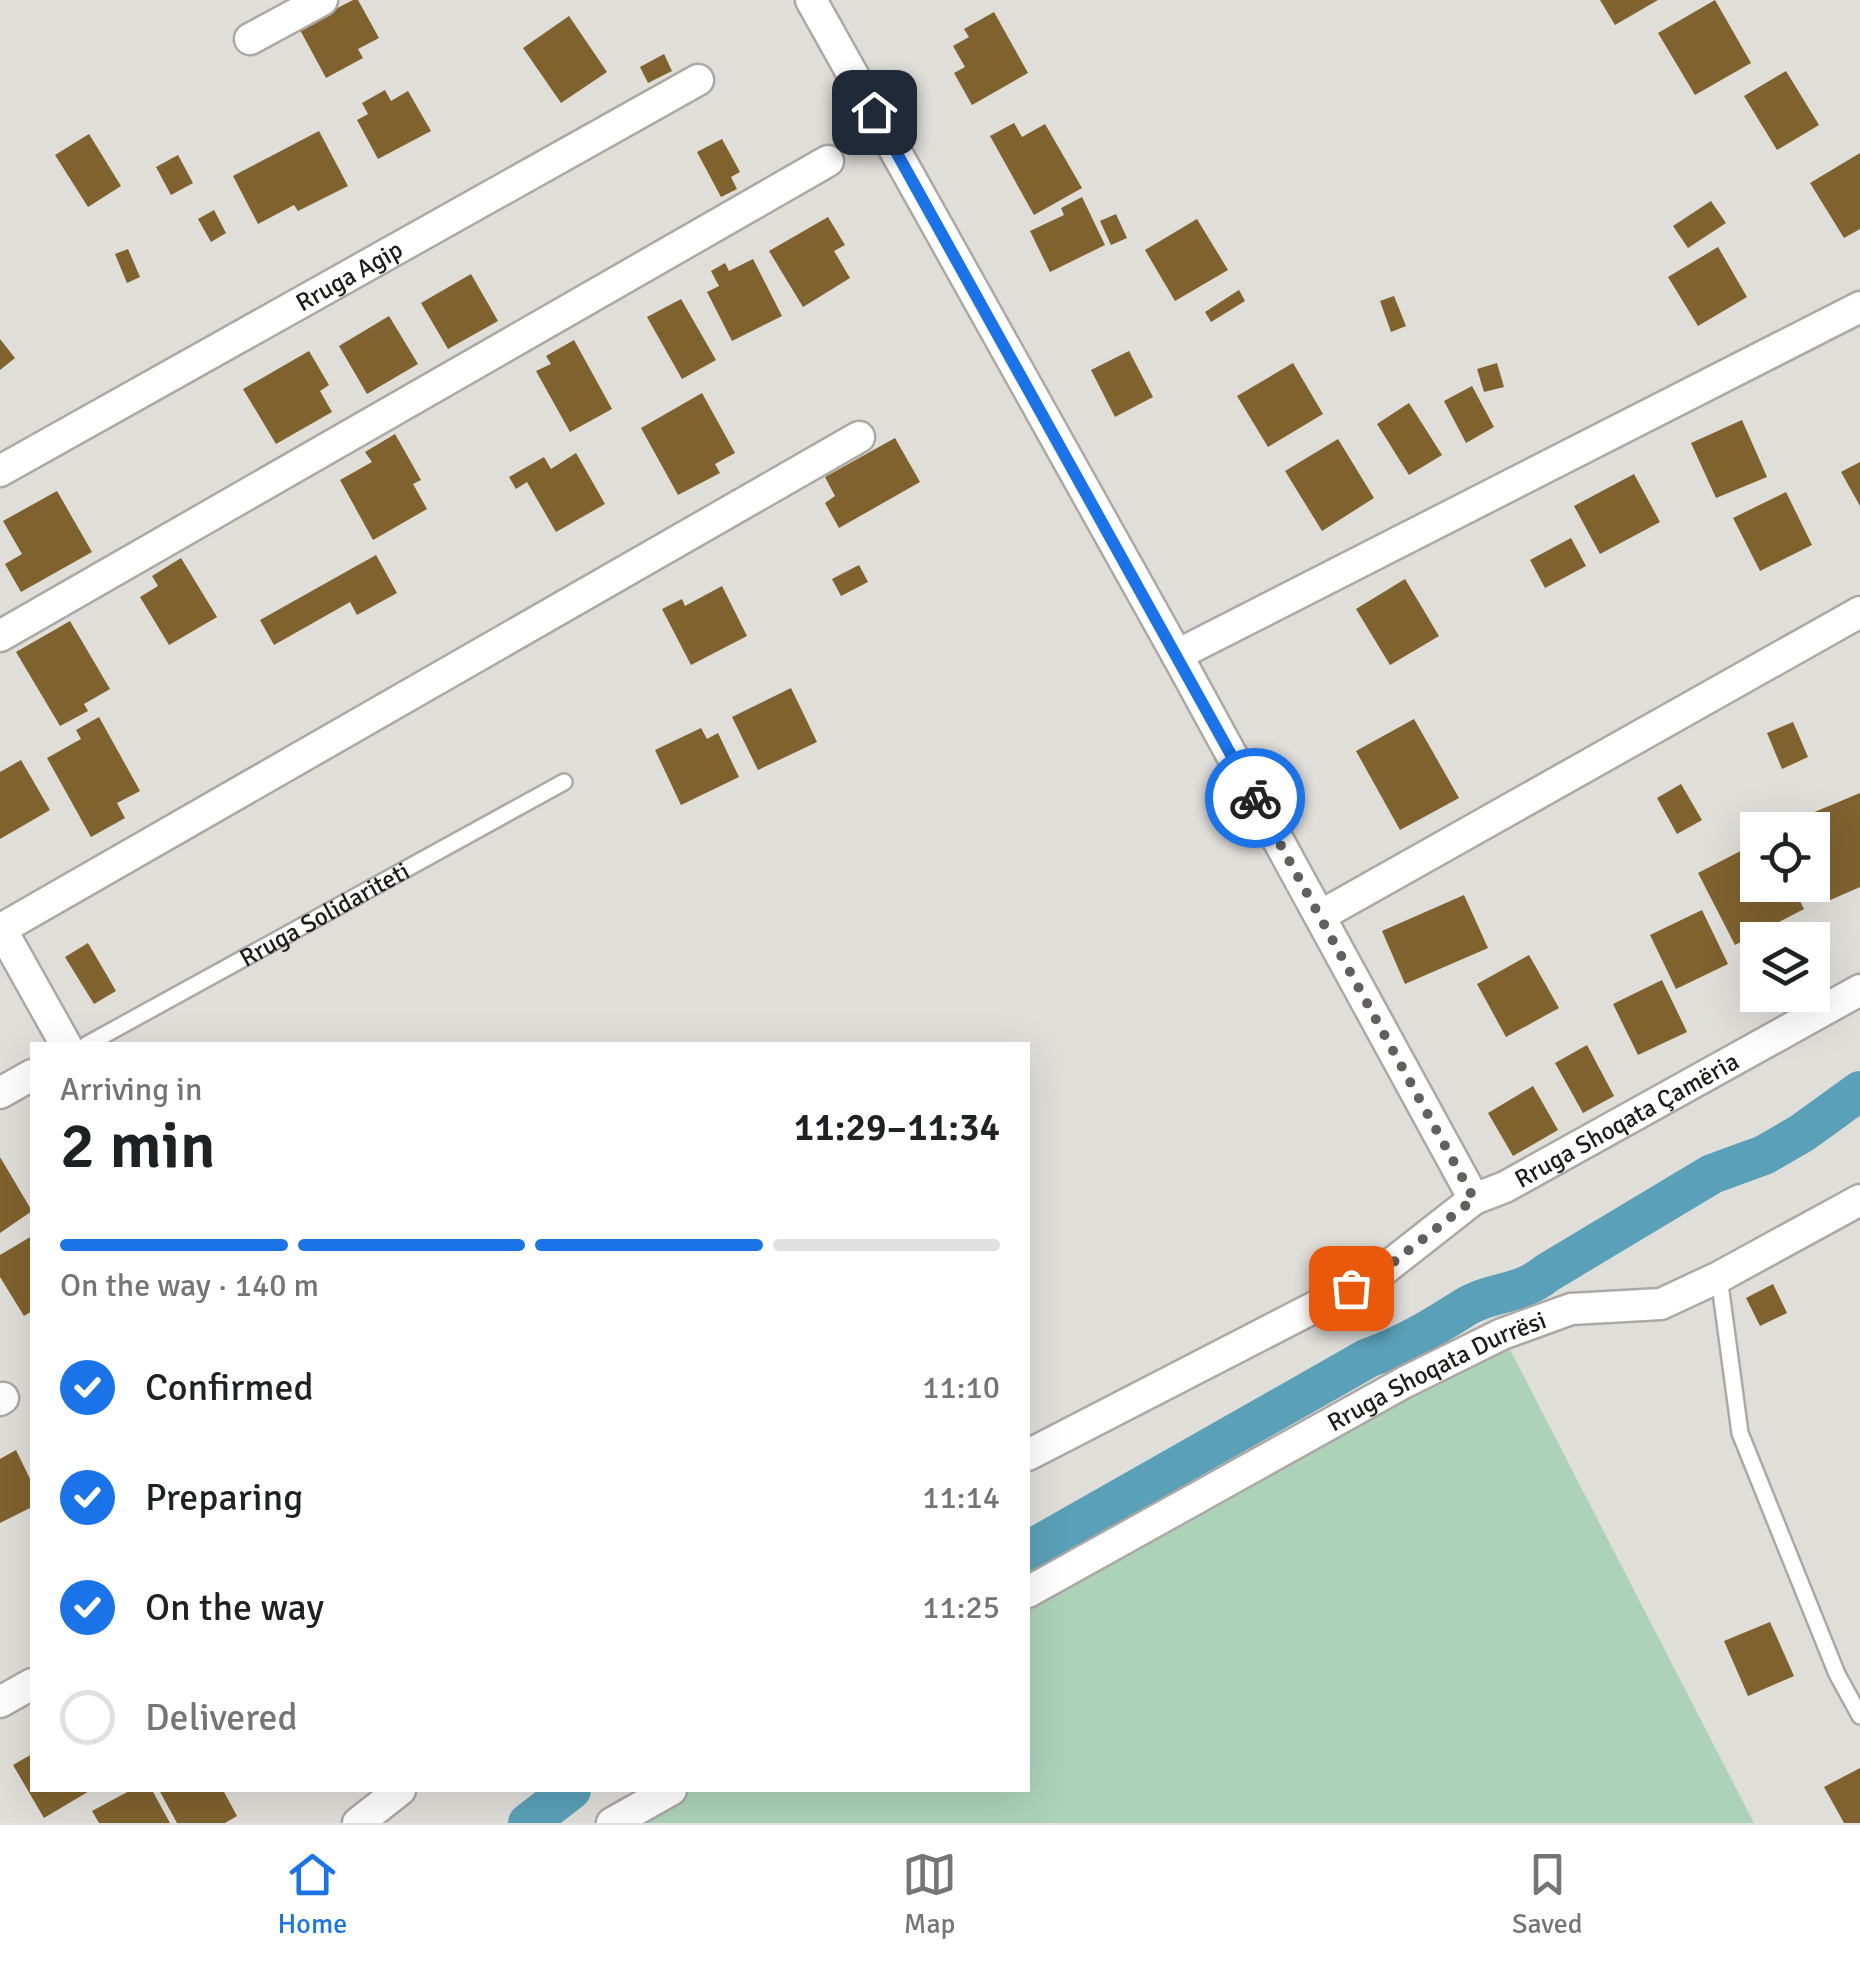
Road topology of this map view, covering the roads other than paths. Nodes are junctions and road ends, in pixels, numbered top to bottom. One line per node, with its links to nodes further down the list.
1 (322, 0): 3 (street)
2 (811, 0): 11 (street)
3 (250, 39)
4 (698, 80): 8 (street, Rruga Agip)
5 (828, 162): 10 (street)
6 (1860, 307): 11 (street)
7 (859, 438): 14 (street)
8 (0, 471)
9 (1860, 612): 13 (street)
10 (0, 636)
11 (1176, 655): 13 (street)
12 (564, 782): 17 (lane, Rruga Solidariteti)
13 (1320, 916): 20 (street)
14 (1, 928): 16 (street)
15 (1860, 990): 20 (street, Rruga Shoqata Çamëria)
16 (64, 1042)
17 (91, 1042)
18 (30, 1076): 19 (street)
19 (0, 1093)
20 (1474, 1199): 23 (street, Rruga Shoqata Çamëria)
21 (1860, 1200): 22 (street, Rruga Shoqata Durrësi)
22 (1720, 1277): 24 (street, Rruga Shoqata Durrësi); 27 (lane)
23 (1030, 1455)
24 (1030, 1591)
25 (30, 1685): 26 (street)
26 (0, 1702)
27 (1860, 1716)
28 (397, 1792): 30 (street)
29 (668, 1792): 31 (street)
30 (358, 1823)
31 (612, 1823)

